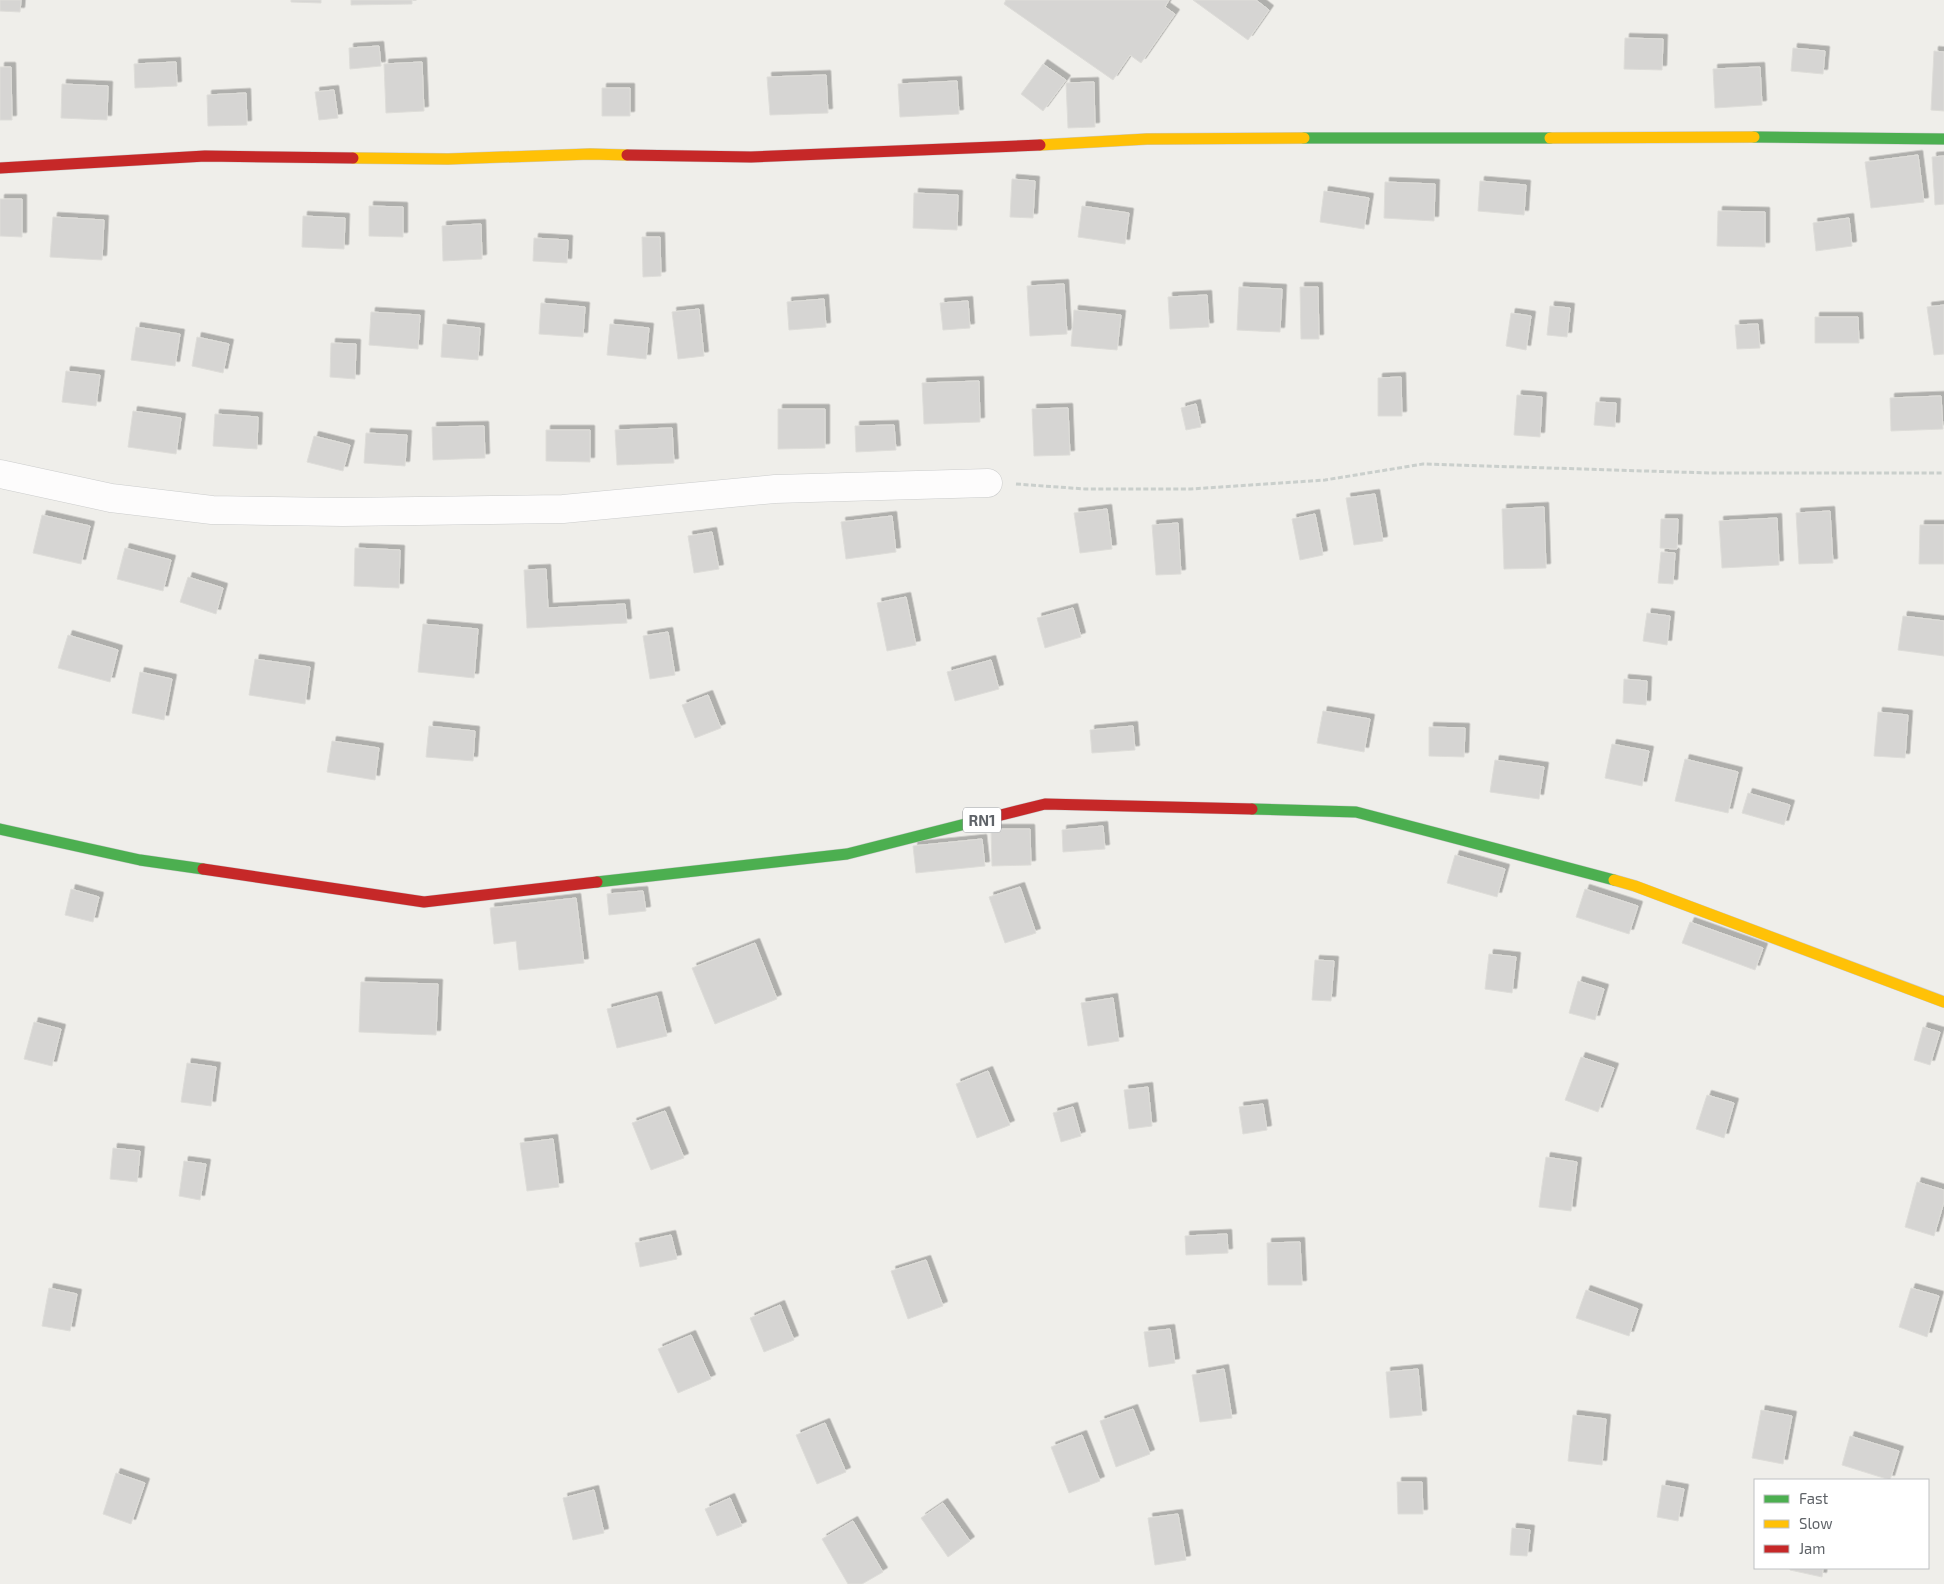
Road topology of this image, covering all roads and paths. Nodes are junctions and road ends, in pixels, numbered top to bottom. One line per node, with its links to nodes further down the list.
1 (1944, 139): 2 (main road)
2 (0, 168)
3 (1944, 473): 5 (path)
4 (0, 474): 5 (street)
5 (988, 483)
6 (0, 829): 7 (main road, RN1)
7 (1944, 1002)

